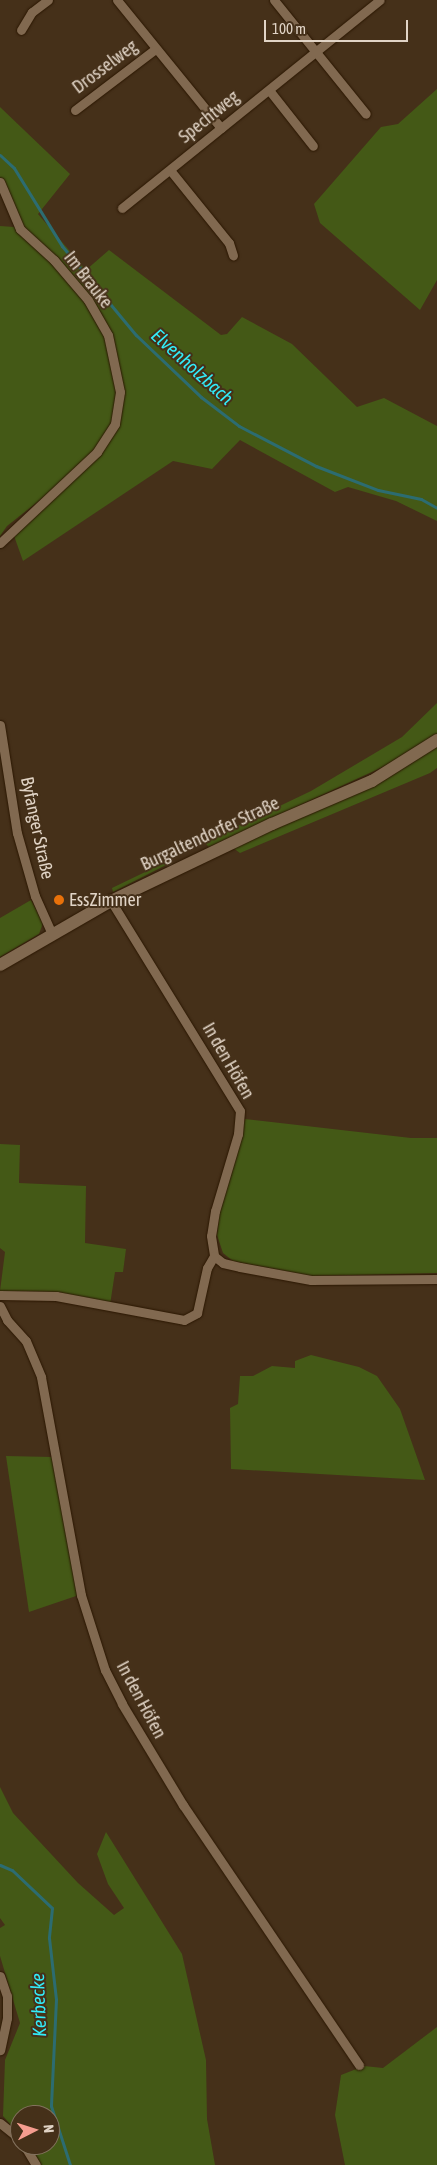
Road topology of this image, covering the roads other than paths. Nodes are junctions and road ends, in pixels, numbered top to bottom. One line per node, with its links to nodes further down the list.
1 (48, 0): 5 (street)
2 (117, 0): 6 (street, Drosselweg)
3 (274, 0): 7 (street)
4 (380, 0): 7 (street, Spechtweg)
5 (21, 30)
6 (154, 50): 9 (street, Drosselweg); 11 (street, Drosselweg)
7 (317, 52): 8 (street, Spechtweg); 10 (street)
8 (269, 90): 11 (street, Spechtweg); 12 (street)
9 (75, 110)
10 (366, 114)
11 (221, 128): 13 (street, Spechtweg)
12 (313, 146)
13 (170, 170): 15 (street, Spechtweg); 16 (street)
14 (0, 182): 17 (street, Im Brauke)
15 (122, 208)
16 (233, 255)
17 (0, 543)
18 (0, 726): 21 (street, Byfanger Straße)
19 (437, 740): 20 (main road, Burgaltendorfer Straße)
20 (111, 901): 21 (main road, Burgaltendorfer Straße); 23 (street, In den Höfen)
21 (52, 934): 22 (main road, Burgaltendorfer Straße)
22 (0, 965)
23 (214, 1256): 24 (street); 25 (street, In den Höfen)
24 (437, 1279)
25 (0, 1295)
26 (0, 1306): 29 (street, In den Höfen)
27 (0, 1976): 28 (street)
28 (0, 2050)
29 (359, 2065)
30 (0, 2123): 31 (street)
31 (10, 2131)

